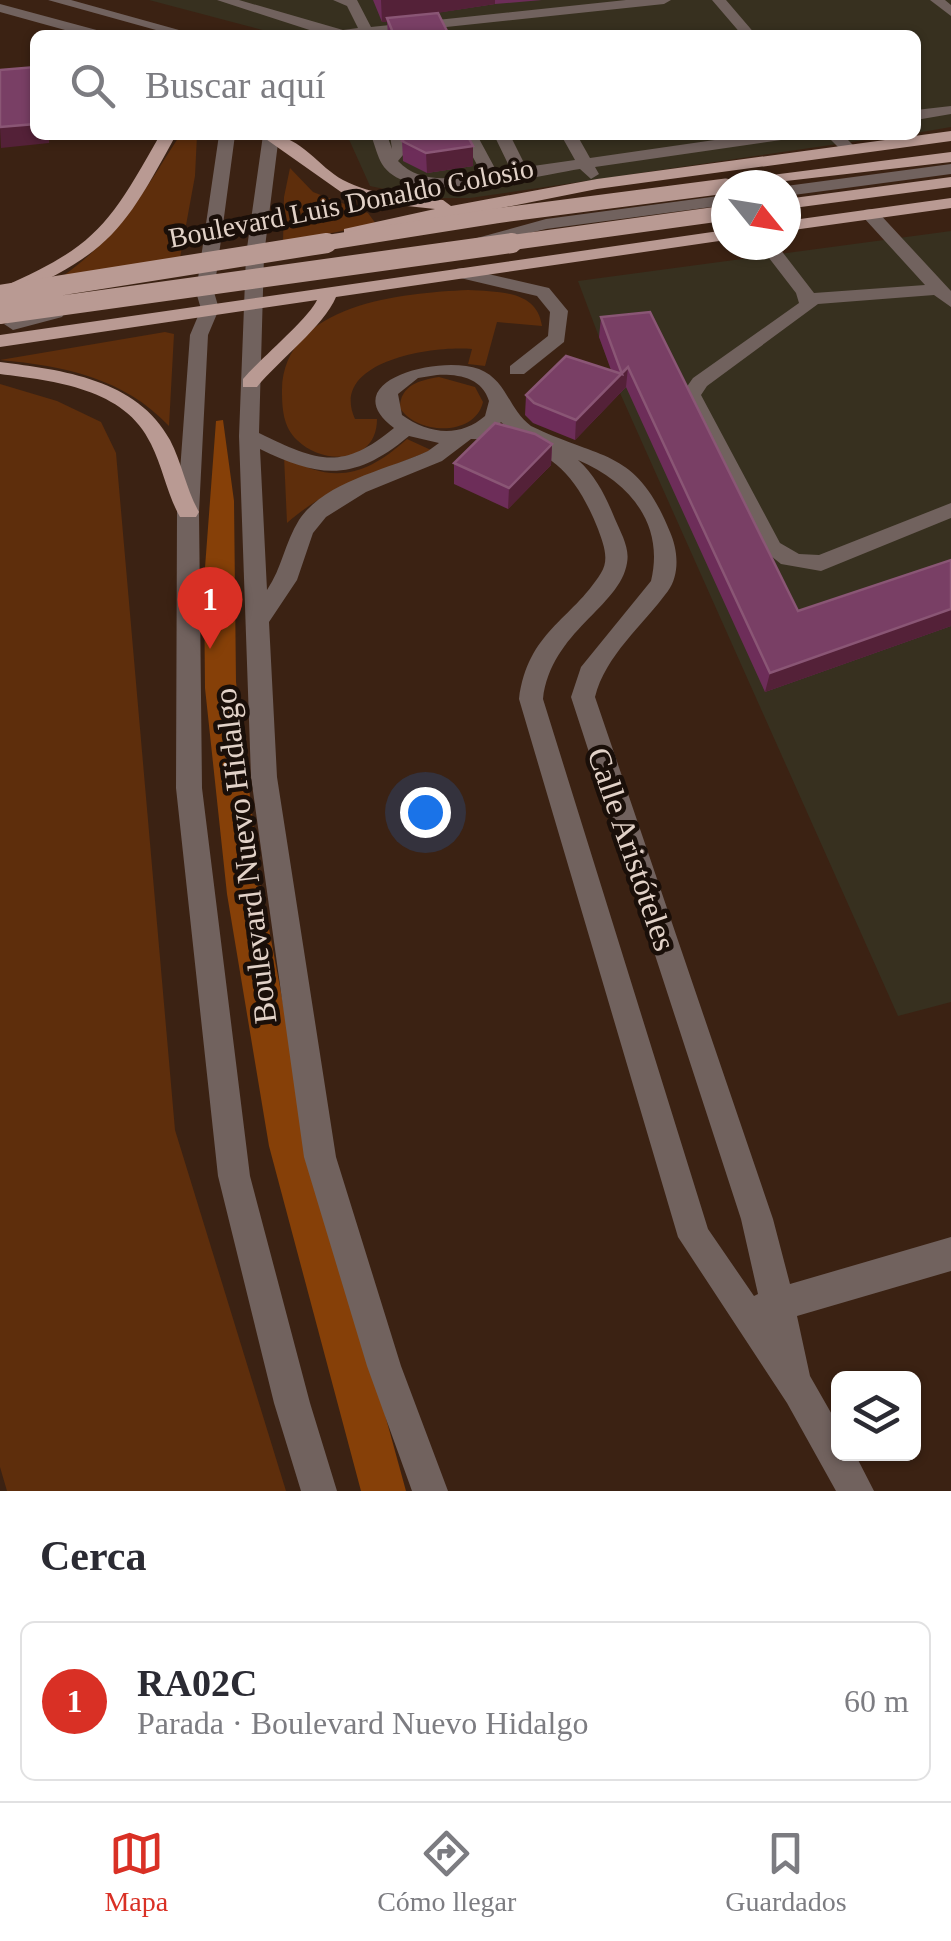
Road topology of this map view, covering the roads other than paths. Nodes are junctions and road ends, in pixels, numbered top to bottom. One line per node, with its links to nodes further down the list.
1 (55, 0): 13 (street)
2 (224, 0): 7 (street)
3 (340, 0): 15 (street)
4 (664, 0): 10 (street)
5 (719, 0): 18 (street)
6 (936, 0): 9 (street)
7 (242, 2): 14 (street)
8 (0, 8): 12 (street)
9 (951, 12)
10 (503, 17): 11 (street); 17 (street)
11 (448, 29): 16 (street)
12 (81, 30)
13 (171, 30)
14 (331, 30)
15 (365, 30)
16 (421, 30)
17 (510, 30)
18 (745, 30)
19 (951, 110): 20 (street)
20 (921, 114)
21 (951, 136): 33 (main road, Boulevard Luis Donaldo Colosio)
22 (165, 140): 59 (main road)
23 (226, 140): 55 (street, Boulevard Nuevo Hidalgo)
24 (270, 140): 52 (street, Boulevard Nuevo Hidalgo)
25 (280, 140): 44 (main road)
26 (381, 140): 35 (street)
27 (399, 140): 35 (street)
28 (472, 140): 39 (street)
29 (504, 140): 37 (street)
30 (572, 140): 36 (street)
31 (747, 140): 36 (street)
32 (839, 140): 33 (street)
33 (850, 151): 41 (main road, Boulevard Luis Donaldo Colosio)
34 (951, 155): 38 (main road, Boulevard Luis Donaldo Colosio)
35 (388, 162): 39 (street)
36 (585, 164): 37 (street); 41 (street)
37 (520, 173): 39 (street)
38 (801, 176)
39 (492, 177)
40 (950, 177): 43 (street); 46 (main road)
41 (597, 184): 44 (main road, Boulevard Luis Donaldo Colosio)
42 (711, 187): 59 (main road, Boulevard Luis Donaldo Colosio, bridge)
43 (801, 191)
44 (488, 202): 52 (main road, Boulevard Luis Donaldo Colosio)
45 (711, 202): 60 (street)
46 (801, 202)
47 (951, 202): 48 (main road)
48 (870, 214): 50 (main road); 61 (street)
49 (711, 215): 65 (main road, Boulevard Luis Donaldo Colosio, bridge)
50 (801, 224)
51 (711, 237): 53 (main road)
52 (255, 254): 55 (main road, Boulevard Luis Donaldo Colosio); 60 (street, Boulevard Nuevo Hidalgo)
53 (549, 260): 56 (main road); 58 (street)
54 (780, 260): 62 (street)
55 (210, 261): 59 (main road, Boulevard Luis Donaldo Colosio); 63 (street, Boulevard Nuevo Hidalgo)
56 (462, 272): 57 (main road); 58 (street)
57 (330, 292): 60 (main road); 69 (main road)
58 (544, 292): 68 (street)
59 (0, 294)
60 (254, 294): 63 (main road); 69 (street, Boulevard Nuevo Hidalgo)
61 (945, 296): 62 (street)
62 (810, 299): 74 (street)
63 (208, 300): 65 (main road); 75 (street, Boulevard Nuevo Hidalgo)
64 (0, 303): 65 (main road)
65 (3, 328)
66 (0, 368): 75 (main road)
67 (460, 370): 68 (street); 70 (street); 71 (street)
68 (517, 370): 70 (street)
69 (250, 383): 72 (street, Boulevard Nuevo Hidalgo)
70 (500, 400): 73 (street); 78 (street, Calle Aristóteles)
71 (404, 430): 72 (street); 73 (street)
72 (250, 436): 76 (street, Boulevard Nuevo Hidalgo)
73 (464, 436): 76 (street); 78 (street, Calle Aristóteles)
74 (950, 510)
75 (188, 512): 79 (street, Boulevard Nuevo Hidalgo)
76 (255, 624): 80 (street, Boulevard Nuevo Hidalgo)
77 (951, 1254): 78 (street)
78 (760, 1310): 81 (street, Calle Aristóteles)
79 (319, 1491)
80 (430, 1491)
81 (856, 1491)

